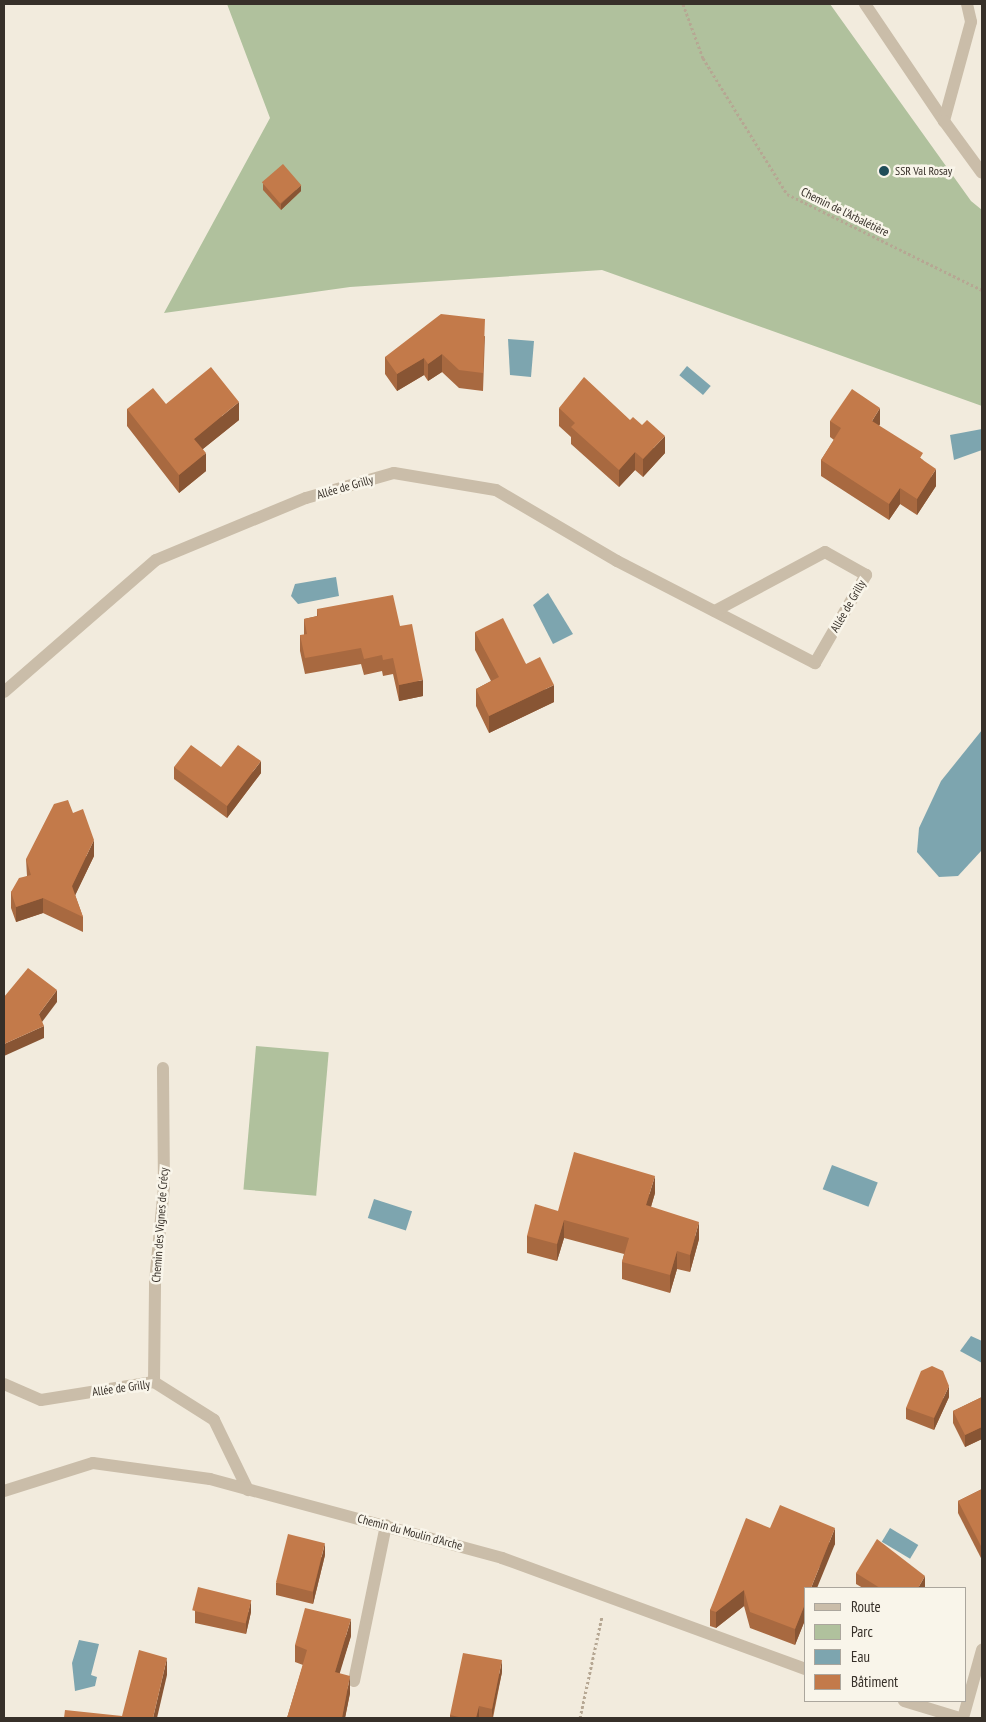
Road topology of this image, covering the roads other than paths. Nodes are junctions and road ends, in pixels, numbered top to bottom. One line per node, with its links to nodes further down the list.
1 (865, 4): 3 (street)
2 (967, 4): 3 (street)
3 (944, 121): 4 (street)
4 (982, 173)
5 (715, 611): 5 (street, Allée de Grilly); 6 (street, Allée de Grilly)
6 (4, 692)
7 (163, 1068): 8 (street, Chemin des Vignes de Crécy)
8 (154, 1382): 9 (street, Allée de Grilly); 10 (street, Allée de Grilly)
9 (4, 1384)
10 (248, 1490): 11 (street, Chemin du Moulin d'Arche); 12 (street, Chemin du Moulin d'Arche)
11 (4, 1491)
12 (386, 1525): 14 (street, Chemin du Moulin d'Arche); 15 (street)
13 (982, 1650): 17 (street)
14 (804, 1669)
15 (354, 1681)
16 (907, 1702): 17 (street)
17 (962, 1718)

